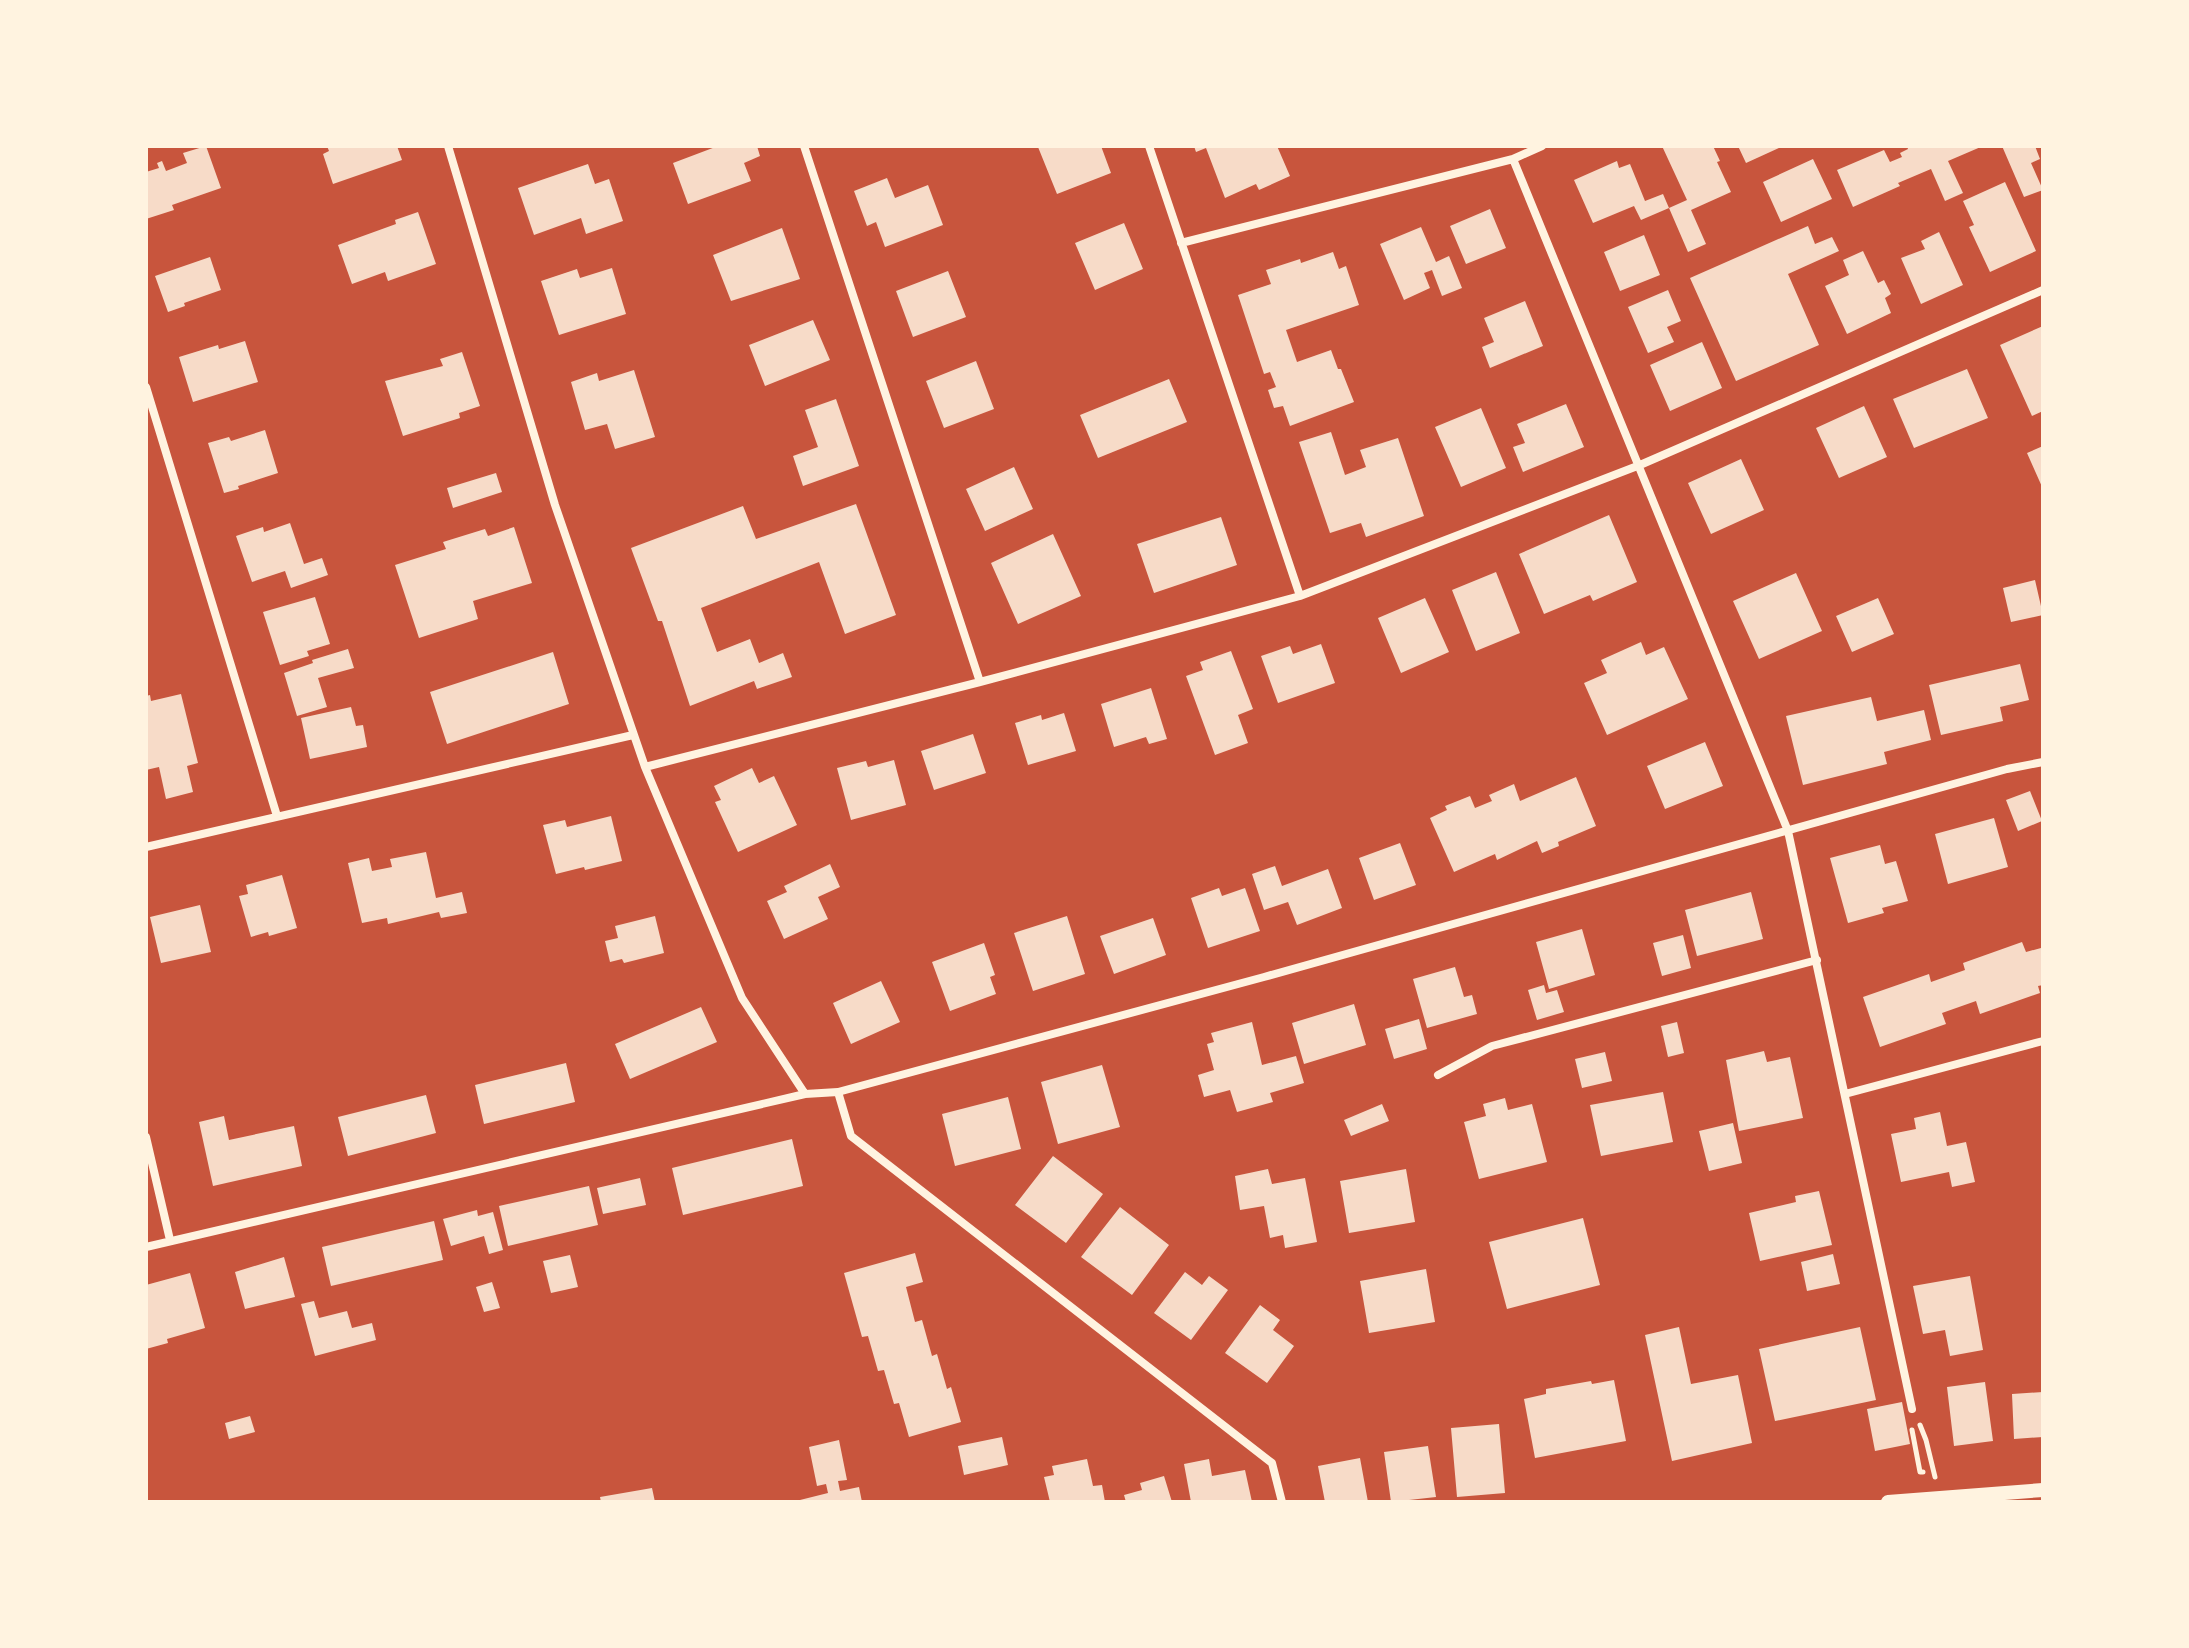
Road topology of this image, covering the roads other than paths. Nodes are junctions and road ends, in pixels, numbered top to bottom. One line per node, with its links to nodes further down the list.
1 (448, 146): 12 (street)
2 (804, 146): 11 (street)
3 (1149, 146): 6 (street)
4 (1542, 146): 5 (street)
5 (1513, 159): 6 (street); 9 (street)
6 (1181, 243): 10 (street)
7 (2043, 290): 9 (street)
8 (146, 387): 15 (street)
9 (1640, 465): 10 (street); 16 (street)
10 (1300, 596): 11 (street)
11 (980, 682): 14 (street)
12 (633, 735): 14 (street); 15 (street)
13 (2043, 762): 16 (street)
14 (645, 767): 22 (street)
15 (277, 816): 17 (street)
16 (1788, 831): 18 (street); 21 (street)
17 (146, 847)
18 (1817, 960): 20 (street); 23 (street)
19 (2043, 1041): 23 (street)
20 (1438, 1075)
21 (838, 1092): 22 (street); 29 (street)
22 (805, 1094): 25 (street)
23 (1845, 1094): 27 (street)
24 (146, 1137): 25 (street)
25 (170, 1240): 26 (street)
26 (146, 1247)
27 (1912, 1409)
28 (2043, 1490): 30 (street)
29 (1282, 1502)
30 (1888, 1502)

